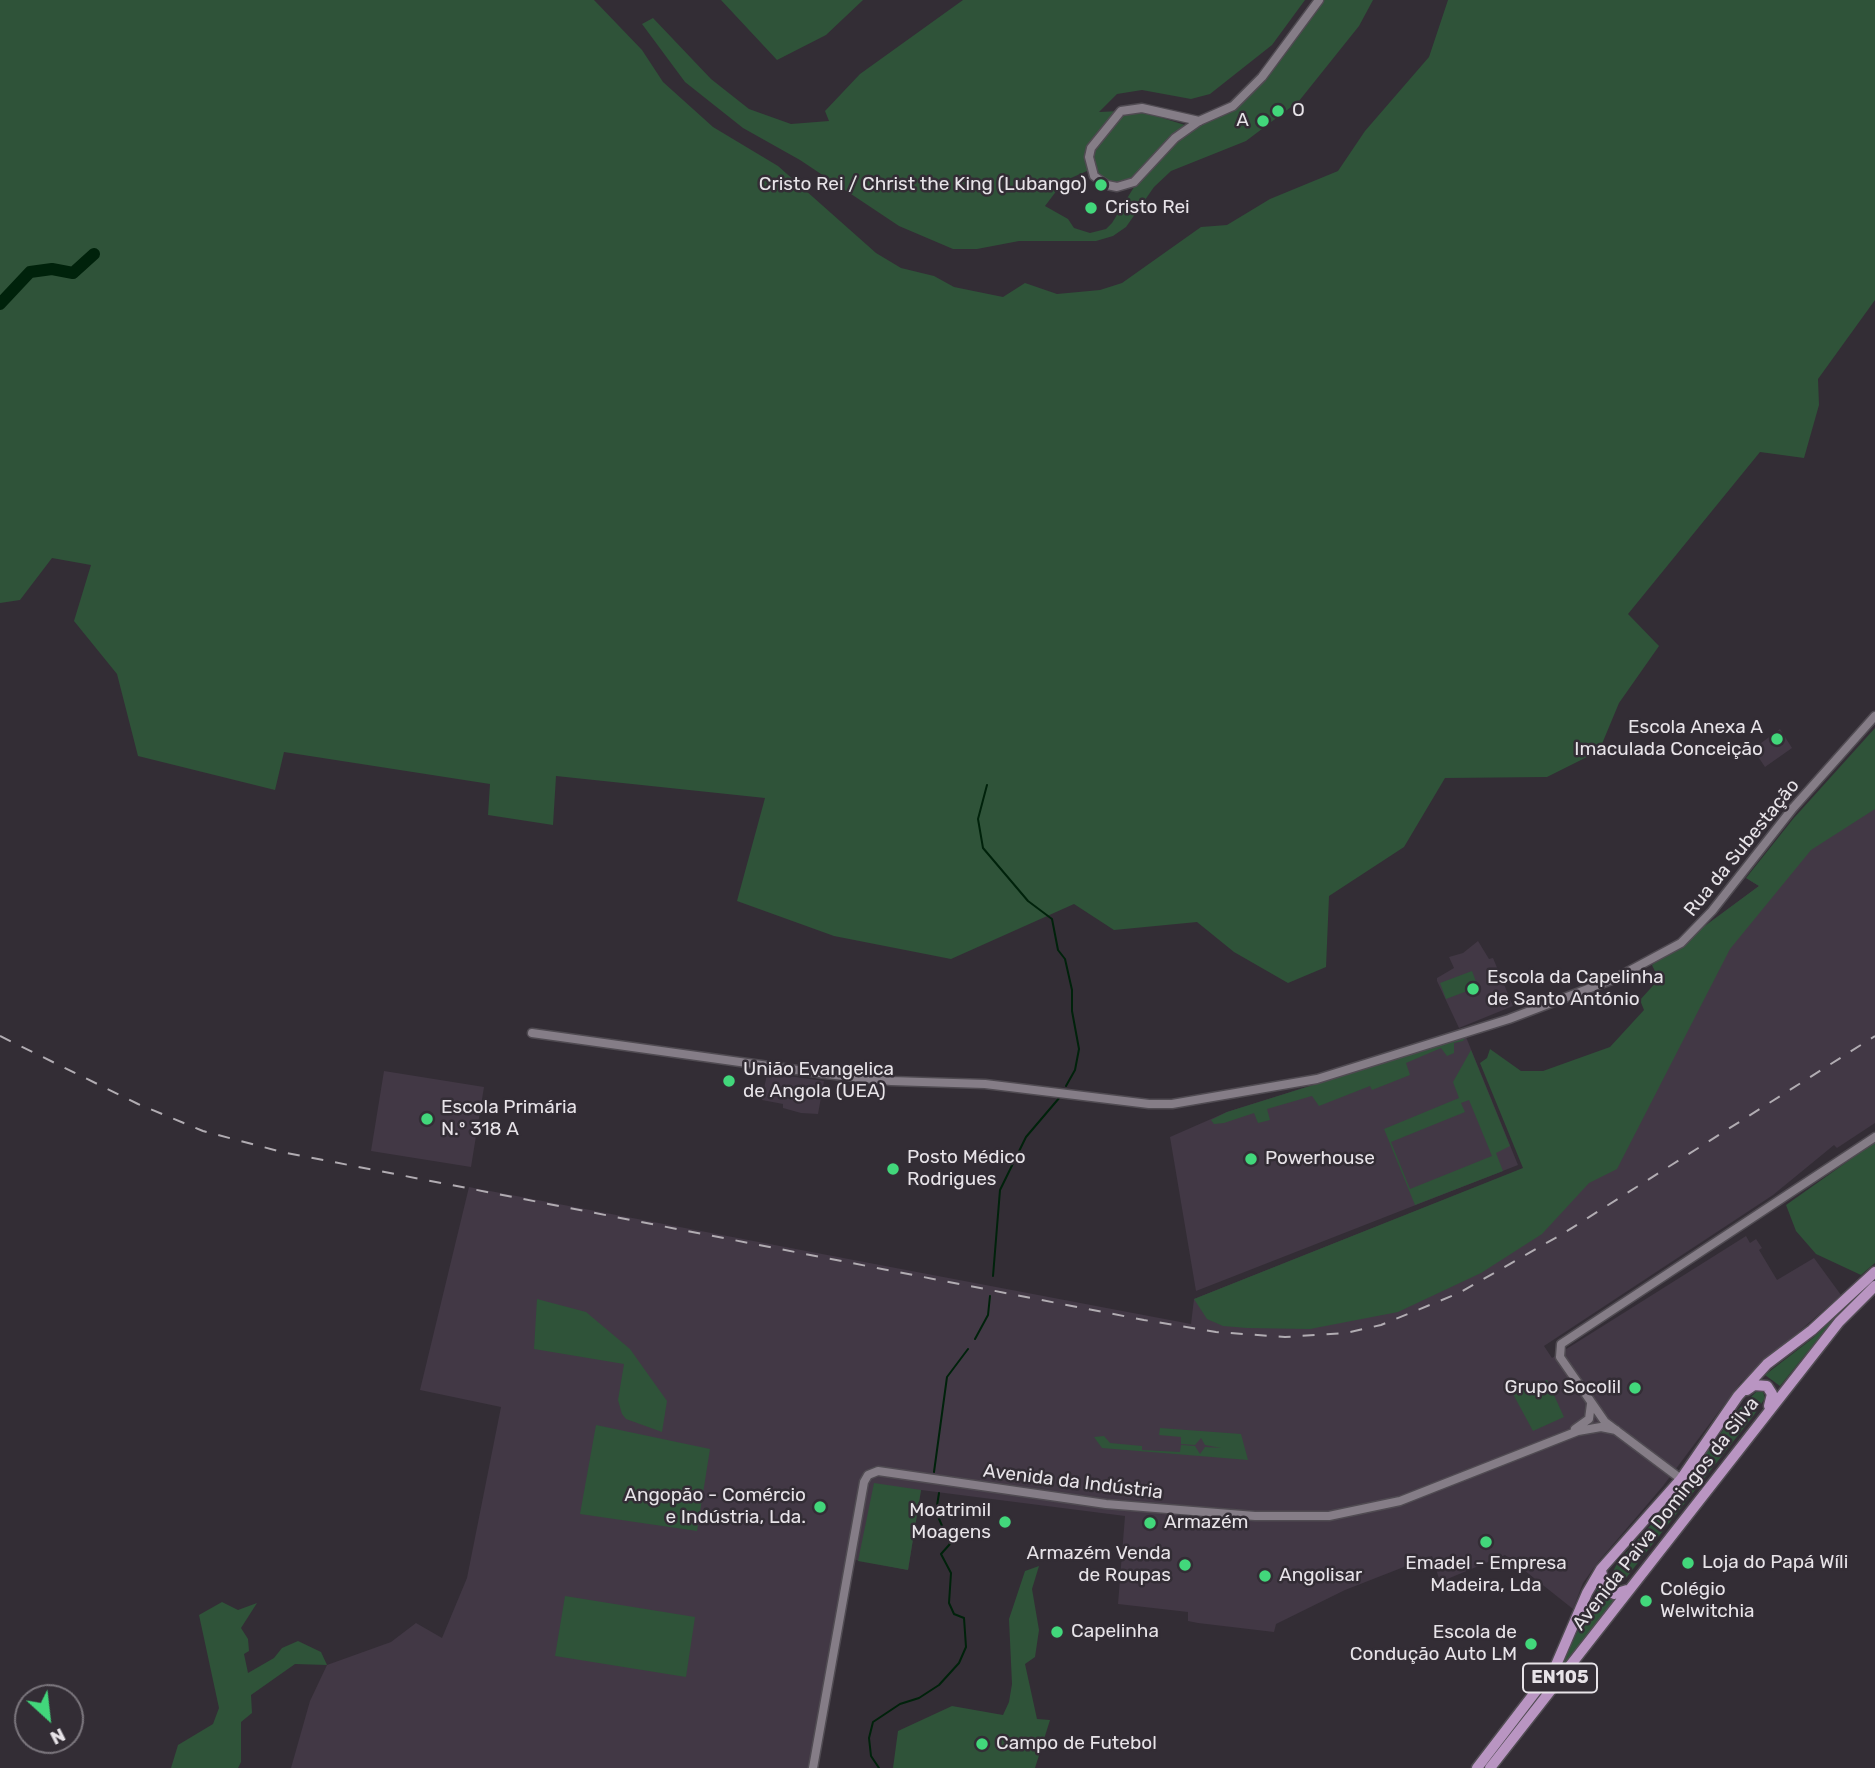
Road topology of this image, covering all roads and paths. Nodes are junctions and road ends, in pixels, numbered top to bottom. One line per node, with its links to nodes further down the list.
1 (1319, 0): 2 (street)
2 (1199, 121): 2 (street)
3 (1875, 716): 4 (street, Rua da Subestação)
4 (532, 1033)
5 (1875, 1137): 9 (street)
6 (1875, 1272): 8 (main road, Avenida Paiva Domingos da Silva / EN105)
7 (1875, 1286): 10 (main road, Avenida Paiva Domingos da Silva / EN105)
8 (1738, 1396): 10 (main road); 13 (main road, Avenida Paiva Domingos da Silva / EN105)
9 (1591, 1403): 11 (street); 12 (street, Avenida da Indústria)
10 (1765, 1416): 15 (main road, Avenida Paiva Domingos da Silva / EN105)
11 (1616, 1430): 12 (street, Avenida da Indústria); 13 (street)
12 (1560, 1437): 16 (street, Avenida da Indústria)
13 (1681, 1479): 14 (main road, Avenida Paiva Domingos da Silva / EN105)
14 (1601, 1569): 15 (main road); 17 (main road, Avenida Paiva Domingos da Silva / EN105)
15 (1631, 1587): 18 (main road, Avenida Paiva Domingos da Silva / EN105)
16 (813, 1768)
17 (1478, 1768)
18 (1490, 1768)

